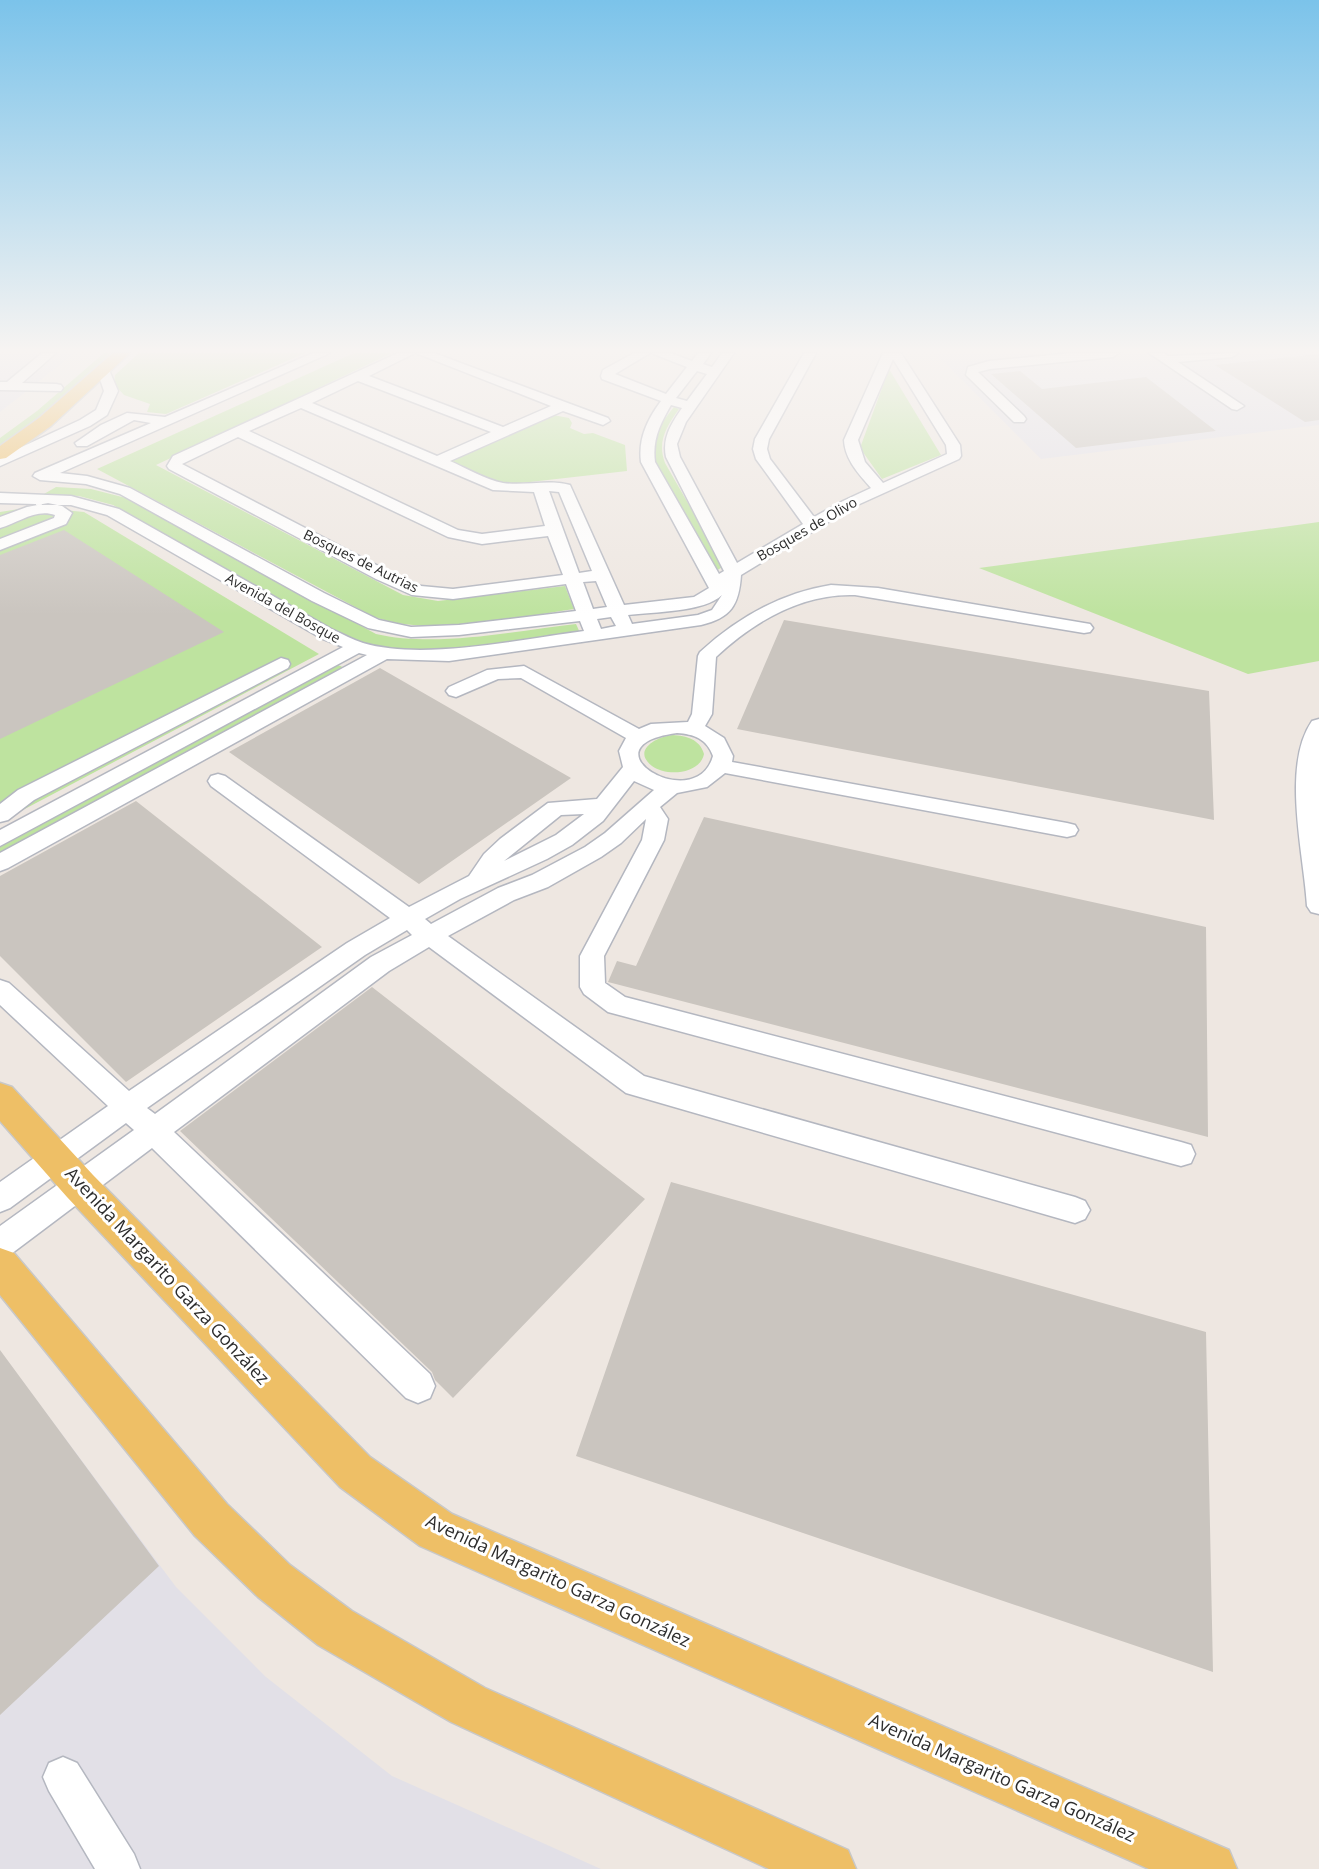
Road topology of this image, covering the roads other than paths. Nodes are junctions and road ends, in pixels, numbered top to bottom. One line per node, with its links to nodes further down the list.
1 (19, 440): 14 (main road)
2 (50, 440): 16 (street)
3 (85, 440): 17 (street)
4 (122, 440): 17 (street)
5 (218, 440): 27 (street, Bosques de Autrias)
6 (256, 440): 23 (street)
7 (389, 440): 15 (street)
8 (485, 440): 15 (street)
9 (647, 440): 28 (street)
10 (671, 440): 25 (street)
11 (762, 440): 22 (street)
12 (851, 440): 19 (street)
13 (949, 440): 19 (street, Bosques de Olivo)
14 (0, 453)
15 (438, 461): 18 (street)
16 (0, 462)
17 (35, 478): 20 (street); 30 (street, Avenida del Bosque)
18 (540, 487): 23 (street); 26 (street)
19 (880, 489): 22 (street, Bosques de Olivo)
20 (0, 496): 34 (street, Avenida del Bosque)
21 (0, 523): 24 (street)
22 (812, 525): 25 (street, Bosques de Olivo)
23 (554, 530): 27 (street)
24 (0, 545)
25 (733, 572): 28 (street, Bosques de Olivo); 28 (street)
26 (600, 575): 27 (street, Bosques de Autrias); 29 (street)
27 (573, 579): 30 (street)
28 (718, 596): 29 (street, Avenida del Bosque); 32 (street, Avenida del Bosque)
29 (617, 612): 30 (street, Avenida del Bosque); 32 (street)
30 (587, 616): 33 (street)
31 (1084, 628): 39 (street)
32 (626, 632): 33 (street, Avenida del Bosque)
33 (595, 636): 35 (street, Avenida del Bosque)
34 (357, 647): 35 (street, Avenida del Bosque); 52 (street)
35 (384, 653): 53 (street)
36 (281, 664): 46 (street)
37 (456, 691): 40 (street)
38 (1319, 725): 47 (street)
39 (694, 729): 40 (street); 41 (street)
40 (639, 737): 42 (street)
41 (720, 766): 44 (street); 51 (street)
42 (632, 769): 44 (street); 49 (street)
43 (218, 782): 57 (street)
44 (673, 786): 48 (street)
45 (0, 793): 46 (street)
46 (26, 795): 50 (street)
47 (1314, 804): 54 (street)
48 (648, 805): 58 (street); 63 (street)
49 (604, 806): 55 (street); 55 (street)
50 (0, 815)
51 (1066, 830)
52 (0, 839)
53 (0, 863)
54 (1318, 875): 56 (street)
55 (477, 881): 57 (street)
56 (1319, 906)
57 (407, 918): 58 (street); 61 (street)
58 (430, 935): 62 (street); 66 (street)
59 (0, 990): 61 (street)
60 (0, 1096): 64 (main road, Avenida Margarito Garza González)
61 (127, 1107): 62 (street); 64 (street)
62 (154, 1131): 64 (street); 69 (street)
63 (1181, 1154)
64 (67, 1171): 65 (street); 67 (street); 73 (main road, Avenida Margarito Garza González)
65 (0, 1199)
66 (1075, 1210)
67 (0, 1244)
68 (0, 1266): 72 (main road)
69 (418, 1386)
70 (63, 1777): 71 (street)
71 (119, 1869)
72 (829, 1869)
73 (1210, 1869)

